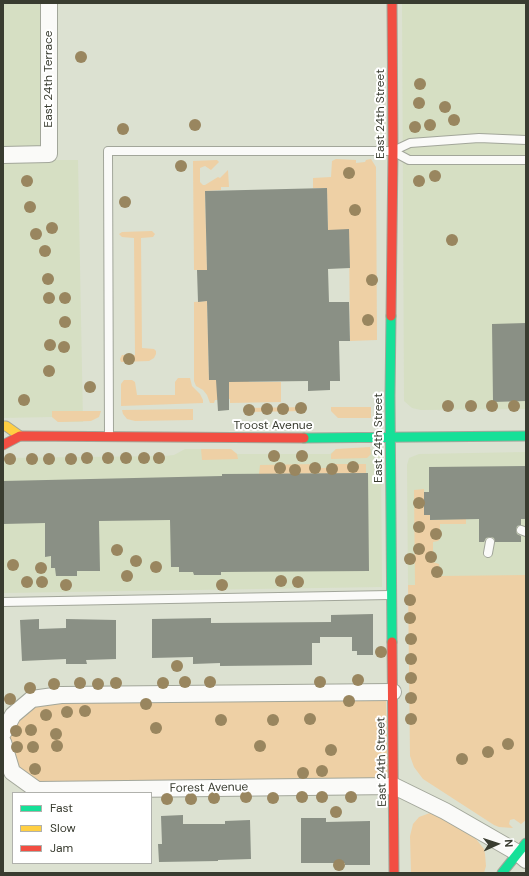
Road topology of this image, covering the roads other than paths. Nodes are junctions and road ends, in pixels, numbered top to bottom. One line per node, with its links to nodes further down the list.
1 (49, 3): 5 (street, East 24th Terrace)
2 (392, 3): 4 (street, East 24th Street)
3 (526, 140): 4 (lane)
4 (393, 151): 6 (lane); 10 (lane); 11 (street, East 24th Street)
5 (3, 155)
6 (526, 160)
7 (3, 426): 8 (street, Troost Avenue)
8 (20, 436): 10 (street, Troost Avenue); 12 (street, Troost Avenue)
9 (526, 436): 11 (street, Troost Avenue)
10 (109, 438): 11 (street, Troost Avenue)
11 (390, 438): 15 (street, East 24th Street)
12 (3, 445)
13 (490, 542): 14 (lane)
14 (488, 552)
15 (392, 595): 16 (lane); 17 (street, East 24th Street)
16 (3, 602)
17 (393, 692): 18 (street); 20 (street, East 24th Street)
18 (3, 733)
19 (3, 742): 20 (street, Forest Avenue)
20 (394, 786): 21 (street); 22 (street, East 24th Street)
21 (523, 852): 23 (street)
22 (394, 873)
23 (502, 873)

